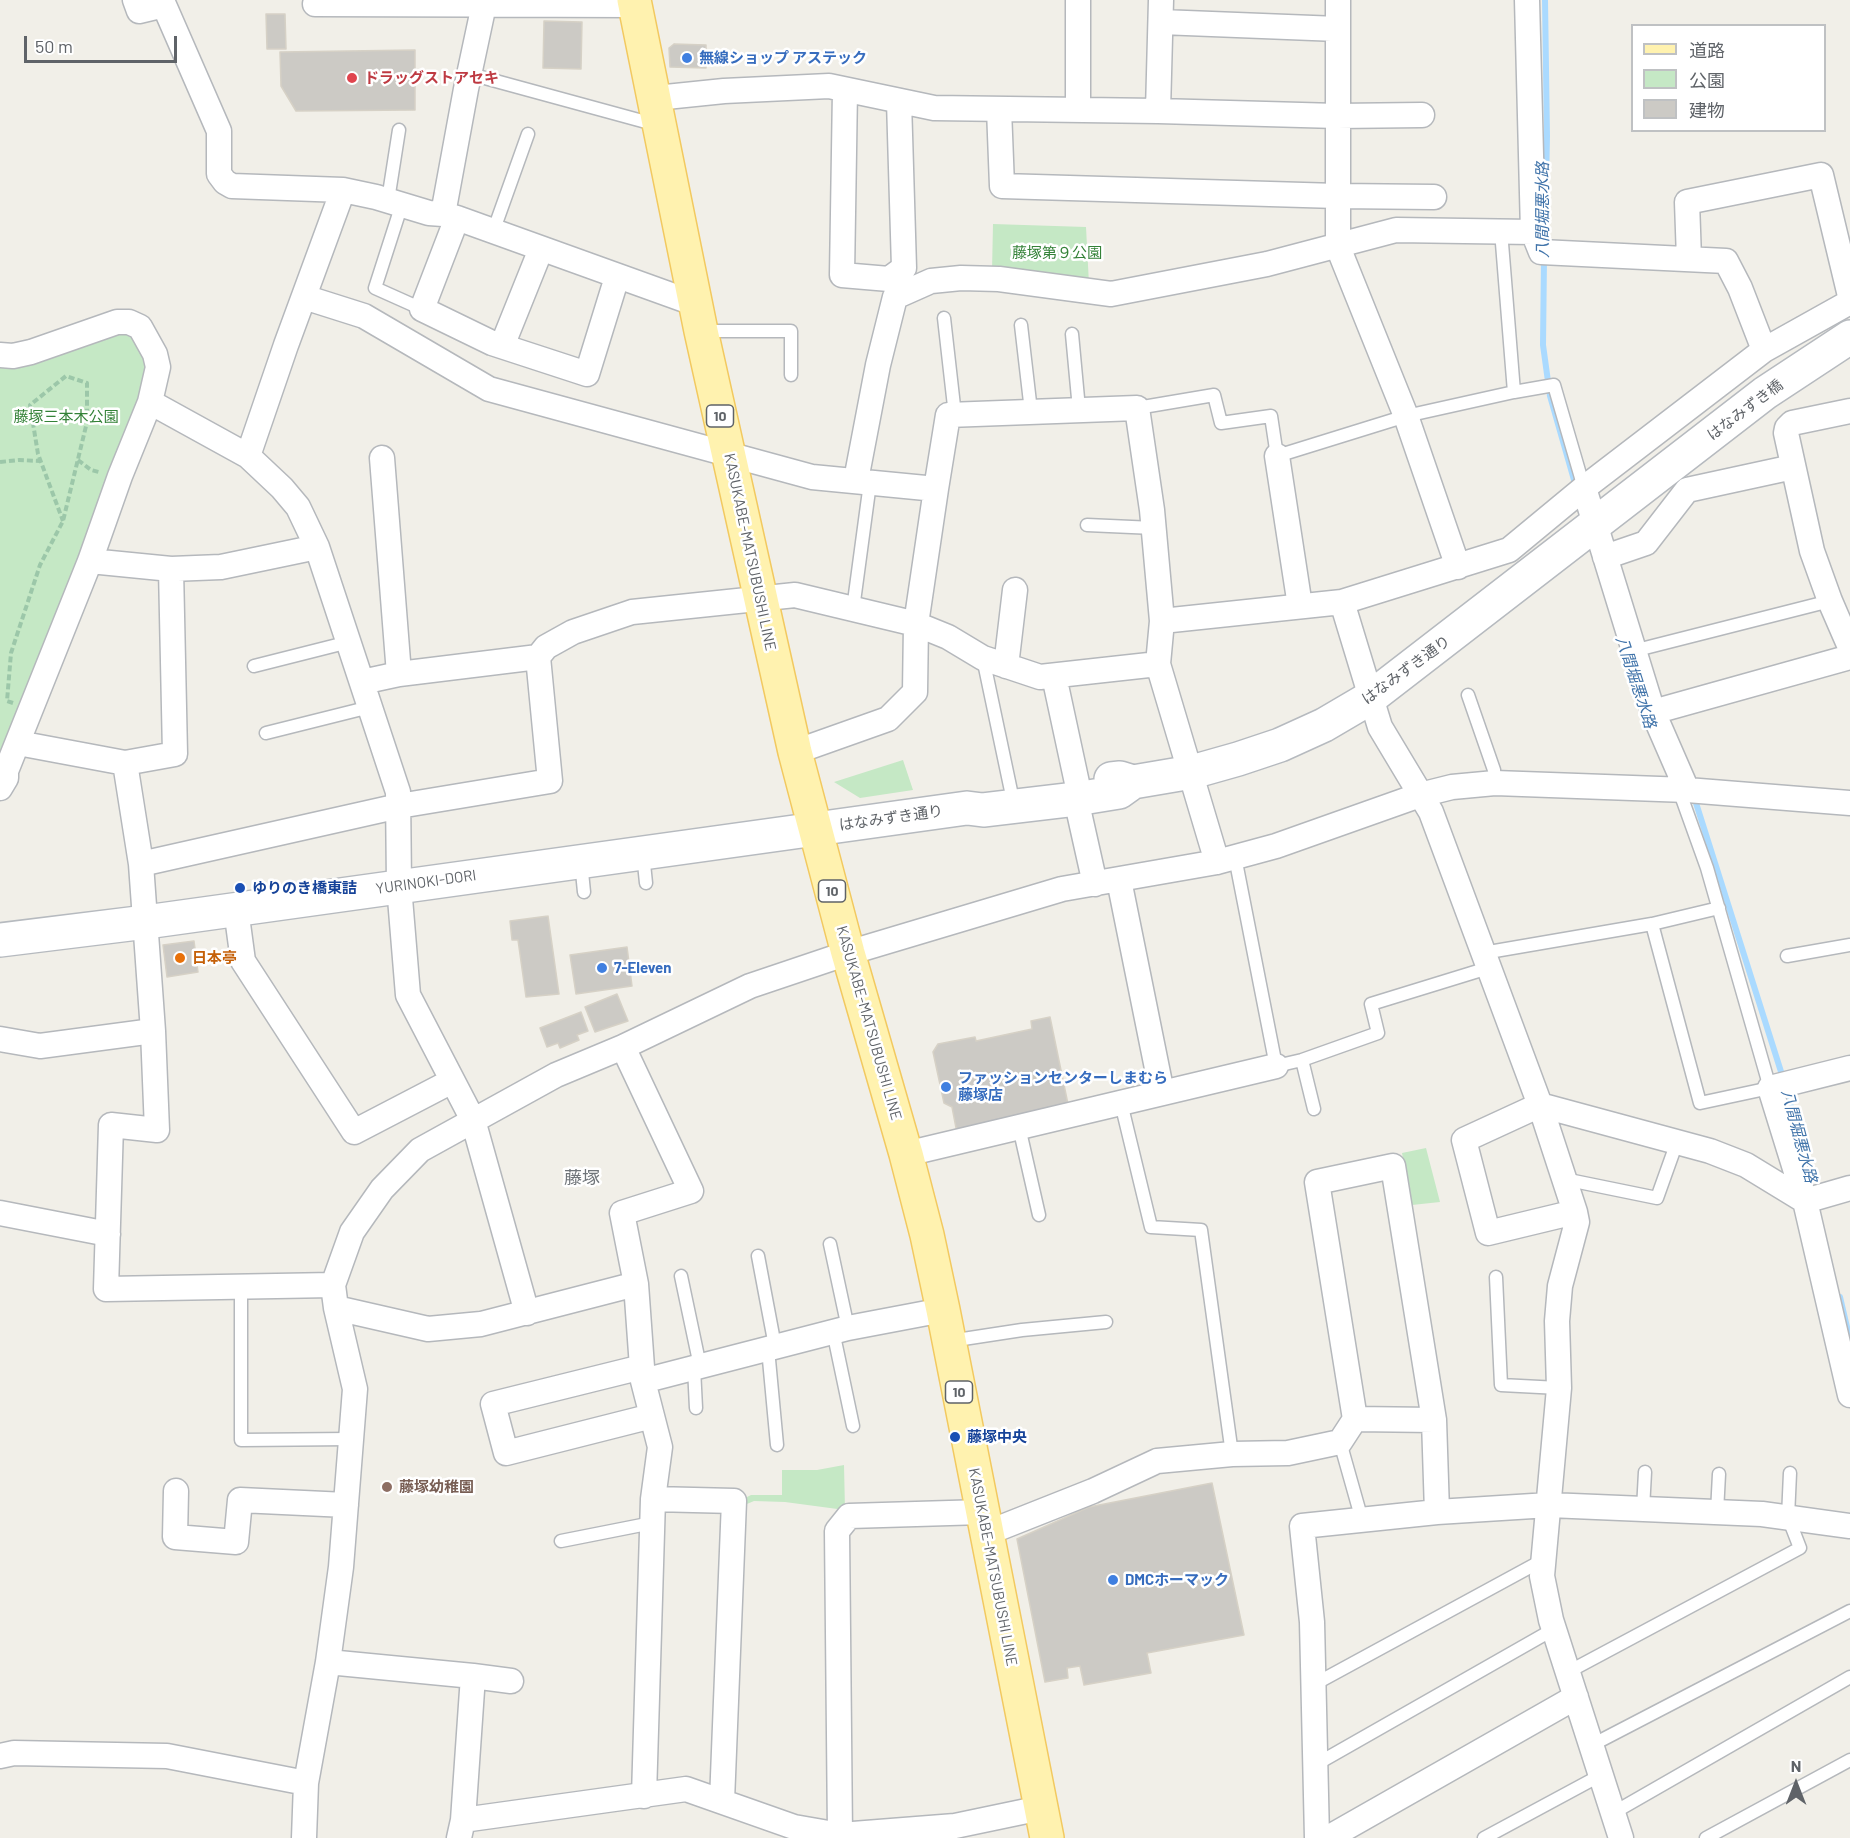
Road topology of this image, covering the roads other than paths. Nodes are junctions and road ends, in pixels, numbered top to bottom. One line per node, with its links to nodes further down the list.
1 (135, 0): 21 (street)
2 (1078, 0): 14 (street)
3 (1338, 0): 9 (street)
4 (1527, 0): 28 (street)
5 (485, 2): 6 (street); 7 (street); 10 (street)
6 (635, 3): 16 (main road, KASUKABE-MATSUBUSHI LINE / 10)
7 (315, 4)
8 (1161, 11): 9 (street); 15 (street)
9 (1338, 29): 18 (street)
10 (470, 74): 16 (lane); 25 (street)
11 (845, 90): 12 (street); 12 (street); 16 (street)
12 (899, 101): 13 (street)
13 (999, 109): 14 (street); 22 (street)
14 (1078, 110): 15 (street)
15 (1158, 111): 18 (street)
16 (658, 112): 37 (main road, KASUKABE-MATSUBUSHI LINE / 10)
17 (1422, 115): 18 (street)
18 (1337, 116): 22 (street)
19 (399, 130): 24 (lane)
20 (528, 134): 26 (lane)
21 (343, 190): 24 (street); 34 (street)
22 (1336, 196): 23 (street); 29 (street)
23 (1434, 197)
24 (395, 202): 25 (street); 36 (lane)
25 (450, 216): 26 (street); 36 (street)
26 (493, 231): 30 (street)
27 (1501, 231): 28 (street); 29 (street); 46 (lane)
28 (1533, 232): 31 (street)
29 (1338, 247): 53 (street); 59 (street)
30 (541, 249): 32 (street); 42 (street)
31 (1689, 259): 33 (street); 43 (street)
32 (617, 277): 37 (street); 42 (street)
33 (1850, 296)
34 (304, 297): 54 (street); 55 (street)
35 (1850, 302): 43 (street)
36 (422, 309): 42 (street)
37 (699, 317): 45 (lane); 54 (main road, KASUKABE-MATSUBUSHI LINE / 10)
38 (944, 318): 52 (lane)
39 (1021, 325): 50 (lane)
40 (1071, 334): 49 (lane)
41 (1850, 337): 60 (street, はなみずき橋)
42 (502, 346)
43 (1764, 350): 62 (street)
44 (0, 355): 47 (street)
45 (791, 375)
46 (1514, 392): 53 (lane); 62 (lane)
47 (150, 402): 55 (street); 67 (street)
48 (1137, 408): 49 (street); 56 (lane); 64 (street)
49 (1079, 409): 50 (street)
50 (1031, 411): 52 (street)
51 (1850, 411): 58 (street)
52 (955, 415): 61 (street)
53 (1406, 416): 56 (lane); 68 (street)
54 (728, 453): 59 (street); 71 (main road, KASUKABE-MATSUBUSHI LINE / 10)
55 (248, 456): 66 (street)
56 (1277, 456): 74 (street)
57 (382, 458): 87 (street)
58 (1793, 467): 65 (street); 73 (street)
59 (863, 481): 61 (street); 75 (lane)
60 (1644, 487): 65 (street, はなみずき通り)
61 (936, 489): 77 (street)
62 (1578, 494): 65 (street); 68 (street)
63 (1087, 525): 64 (lane)
64 (1154, 528): 76 (street)
65 (1600, 532): 80 (street); 91 (street, はなみずき通り)
66 (317, 547): 69 (street); 78 (street)
67 (90, 561): 69 (street); 95 (street)
68 (1458, 567): 72 (street)
69 (171, 569): 97 (street)
70 (1015, 590): 86 (street)
71 (759, 600): 75 (street); 81 (street); 96 (main road, KASUKABE-MATSUBUSHI LINE / 10)
72 (1342, 602): 74 (street); 91 (street)
73 (1830, 602): 79 (street); 80 (lane)
74 (1300, 606): 76 (street)
75 (853, 609): 77 (street)
76 (1162, 621): 84 (street)
77 (916, 624): 83 (street); 96 (street)
78 (349, 642): 85 (lane); 89 (street)
79 (1850, 647)
80 (1633, 651): 93 (street)
81 (538, 657): 87 (street); 106 (street)
82 (1850, 657): 93 (street)
83 (983, 658): 86 (street); 102 (lane)
84 (1158, 664): 88 (street); 98 (street)
85 (254, 666)
86 (1006, 666): 88 (street)
87 (399, 674): 89 (street)
88 (1054, 676): 103 (street)
89 (362, 682): 92 (street)
90 (1468, 695): 99 (lane)
91 (1370, 698): 98 (street, はなみずき通り); 104 (street)
92 (369, 707): 94 (lane); 106 (street)
93 (1653, 712): 101 (street)
94 (266, 733)
95 (18, 743): 97 (street); 100 (street)
96 (795, 752): 108 (main road, KASUKABE-MATSUBUSHI LINE / 10)
97 (125, 763): 110 (street)
98 (1192, 772): 103 (street, はなみずき通り); 109 (street)
99 (1495, 783): 101 (street); 104 (street)
100 (0, 788)
101 (1683, 790): 105 (street); 114 (lane)
102 (1011, 791): 103 (street, はなみずき通り); 107 (street, はなみずき通り)
103 (1076, 791): 107 (street, はなみずき通り); 112 (street)
104 (1420, 795): 109 (street); 122 (street)
105 (1850, 803)
106 (399, 806): 110 (street); 113 (street)
107 (967, 808): 108 (street, はなみずき通り)
108 (815, 829): 113 (street, YURINOKI-DORI); 120 (main road, KASUKABE-MATSUBUSHI LINE / 10)
109 (1226, 860): 111 (street); 127 (lane)
110 (141, 864): 116 (street)
111 (1119, 880): 112 (street); 131 (street)
112 (1095, 884): 120 (street)
113 (399, 886): 115 (street, YURINOKI-DORI); 129 (street)
114 (1719, 908): 117 (lane); 130 (lane)
115 (236, 909): 116 (street, YURINOKI-DORI); 129 (street)
116 (146, 922): 118 (street, YURINOKI-DORI); 123 (street)
117 (1652, 924): 122 (lane); 130 (lane)
118 (0, 940)
119 (1850, 945): 121 (lane)
120 (848, 952): 125 (street); 138 (main road, KASUKABE-MATSUBUSHI LINE / 10)
121 (1787, 956)
122 (1486, 961): 126 (lane); 133 (street)
123 (153, 1031): 124 (street); 145 (street)
124 (0, 1039)
125 (623, 1047): 135 (street); 150 (street)
126 (1302, 1060): 127 (lane); 134 (lane)
127 (1276, 1066): 131 (street)
128 (1850, 1068): 130 (street)
129 (452, 1081): 135 (street)
130 (1770, 1088): 141 (street)
131 (1162, 1093): 132 (street)
132 (1121, 1103): 136 (street); 171 (lane)
133 (1539, 1105): 137 (street); 139 (street); 142 (street)
134 (1314, 1109)
135 (473, 1120): 152 (street); 153 (street)
136 (1018, 1127): 138 (street); 144 (lane)
137 (1677, 1142): 139 (lane); 141 (street)
138 (906, 1154): 156 (main road, KASUKABE-MATSUBUSHI LINE / 10)
139 (1564, 1179): 142 (street)
140 (1850, 1188): 141 (street)
141 (1805, 1201): 154 (street)
142 (1575, 1212): 161 (street)
143 (0, 1213): 145 (street)
144 (1039, 1215)
145 (108, 1234): 151 (street)
146 (830, 1244): 157 (lane)
147 (758, 1256): 158 (lane)
148 (681, 1276): 159 (lane)
149 (1496, 1276): 161 (lane)
150 (636, 1284): 153 (street); 160 (street)
151 (241, 1286): 152 (street); 168 (lane)
152 (335, 1296): 153 (street); 168 (street)
153 (527, 1313)
154 (1841, 1319): 162 (street)
155 (1106, 1322): 156 (lane)
156 (946, 1326): 157 (street); 184 (main road, KASUKABE-MATSUBUSHI LINE / 10)
157 (841, 1329): 158 (street); 167 (lane)
158 (772, 1348): 159 (street); 170 (lane)
159 (697, 1367): 160 (street); 163 (lane)
160 (643, 1374): 164 (street); 164 (street)
161 (1559, 1388): 177 (street)
162 (1850, 1395)
163 (696, 1408)
164 (652, 1416): 179 (street)
165 (1355, 1419): 166 (street); 166 (street); 169 (street)
166 (1434, 1420): 180 (street)
167 (853, 1426)
168 (351, 1439): 176 (street)
169 (1340, 1442): 171 (street); 183 (lane)
170 (777, 1446)
171 (1232, 1454): 184 (street)
172 (1645, 1472): 178 (lane)
173 (1790, 1473): 182 (lane)
174 (1719, 1474): 181 (lane)
175 (176, 1491): 176 (street)
176 (346, 1505): 190 (street)
177 (1549, 1505): 178 (street); 180 (street); 187 (street)
178 (1643, 1509): 181 (street)
179 (653, 1511): 186 (lane); 203 (street); 204 (street)
180 (1437, 1512): 183 (street)
181 (1717, 1512): 182 (street)
182 (1788, 1517): 185 (street); 191 (lane)
183 (1362, 1520): 195 (street)
184 (985, 1523): 206 (main road, KASUKABE-MATSUBUSHI LINE / 10); 208 (street)
185 (1850, 1526)
186 (561, 1541)
187 (1543, 1560): 189 (street); 195 (lane)
188 (1850, 1611): 197 (lane)
189 (1554, 1629): 191 (street); 200 (lane)
190 (327, 1662): 192 (street); 202 (street)
191 (1568, 1672): 196 (street)
192 (473, 1676): 194 (street); 207 (street)
193 (1850, 1677): 205 (lane)
194 (511, 1681)
195 (1313, 1685): 200 (street)
196 (1576, 1696): 197 (street); 211 (street)
197 (1592, 1745): 201 (street)
198 (0, 1756): 202 (street)
199 (1850, 1760): 214 (lane)
200 (1315, 1765): 210 (street)
201 (1601, 1775): 205 (street); 212 (lane)
202 (306, 1783): 209 (street)
203 (644, 1796): 204 (street); 207 (street)
204 (722, 1801): 208 (street)
205 (1613, 1814): 213 (street)
206 (1044, 1823): 208 (street)
207 (461, 1829)
208 (840, 1835)
209 (304, 1838)
210 (1317, 1838)
211 (1328, 1838)
212 (1484, 1838)
213 (1621, 1838)
214 (1706, 1838)

